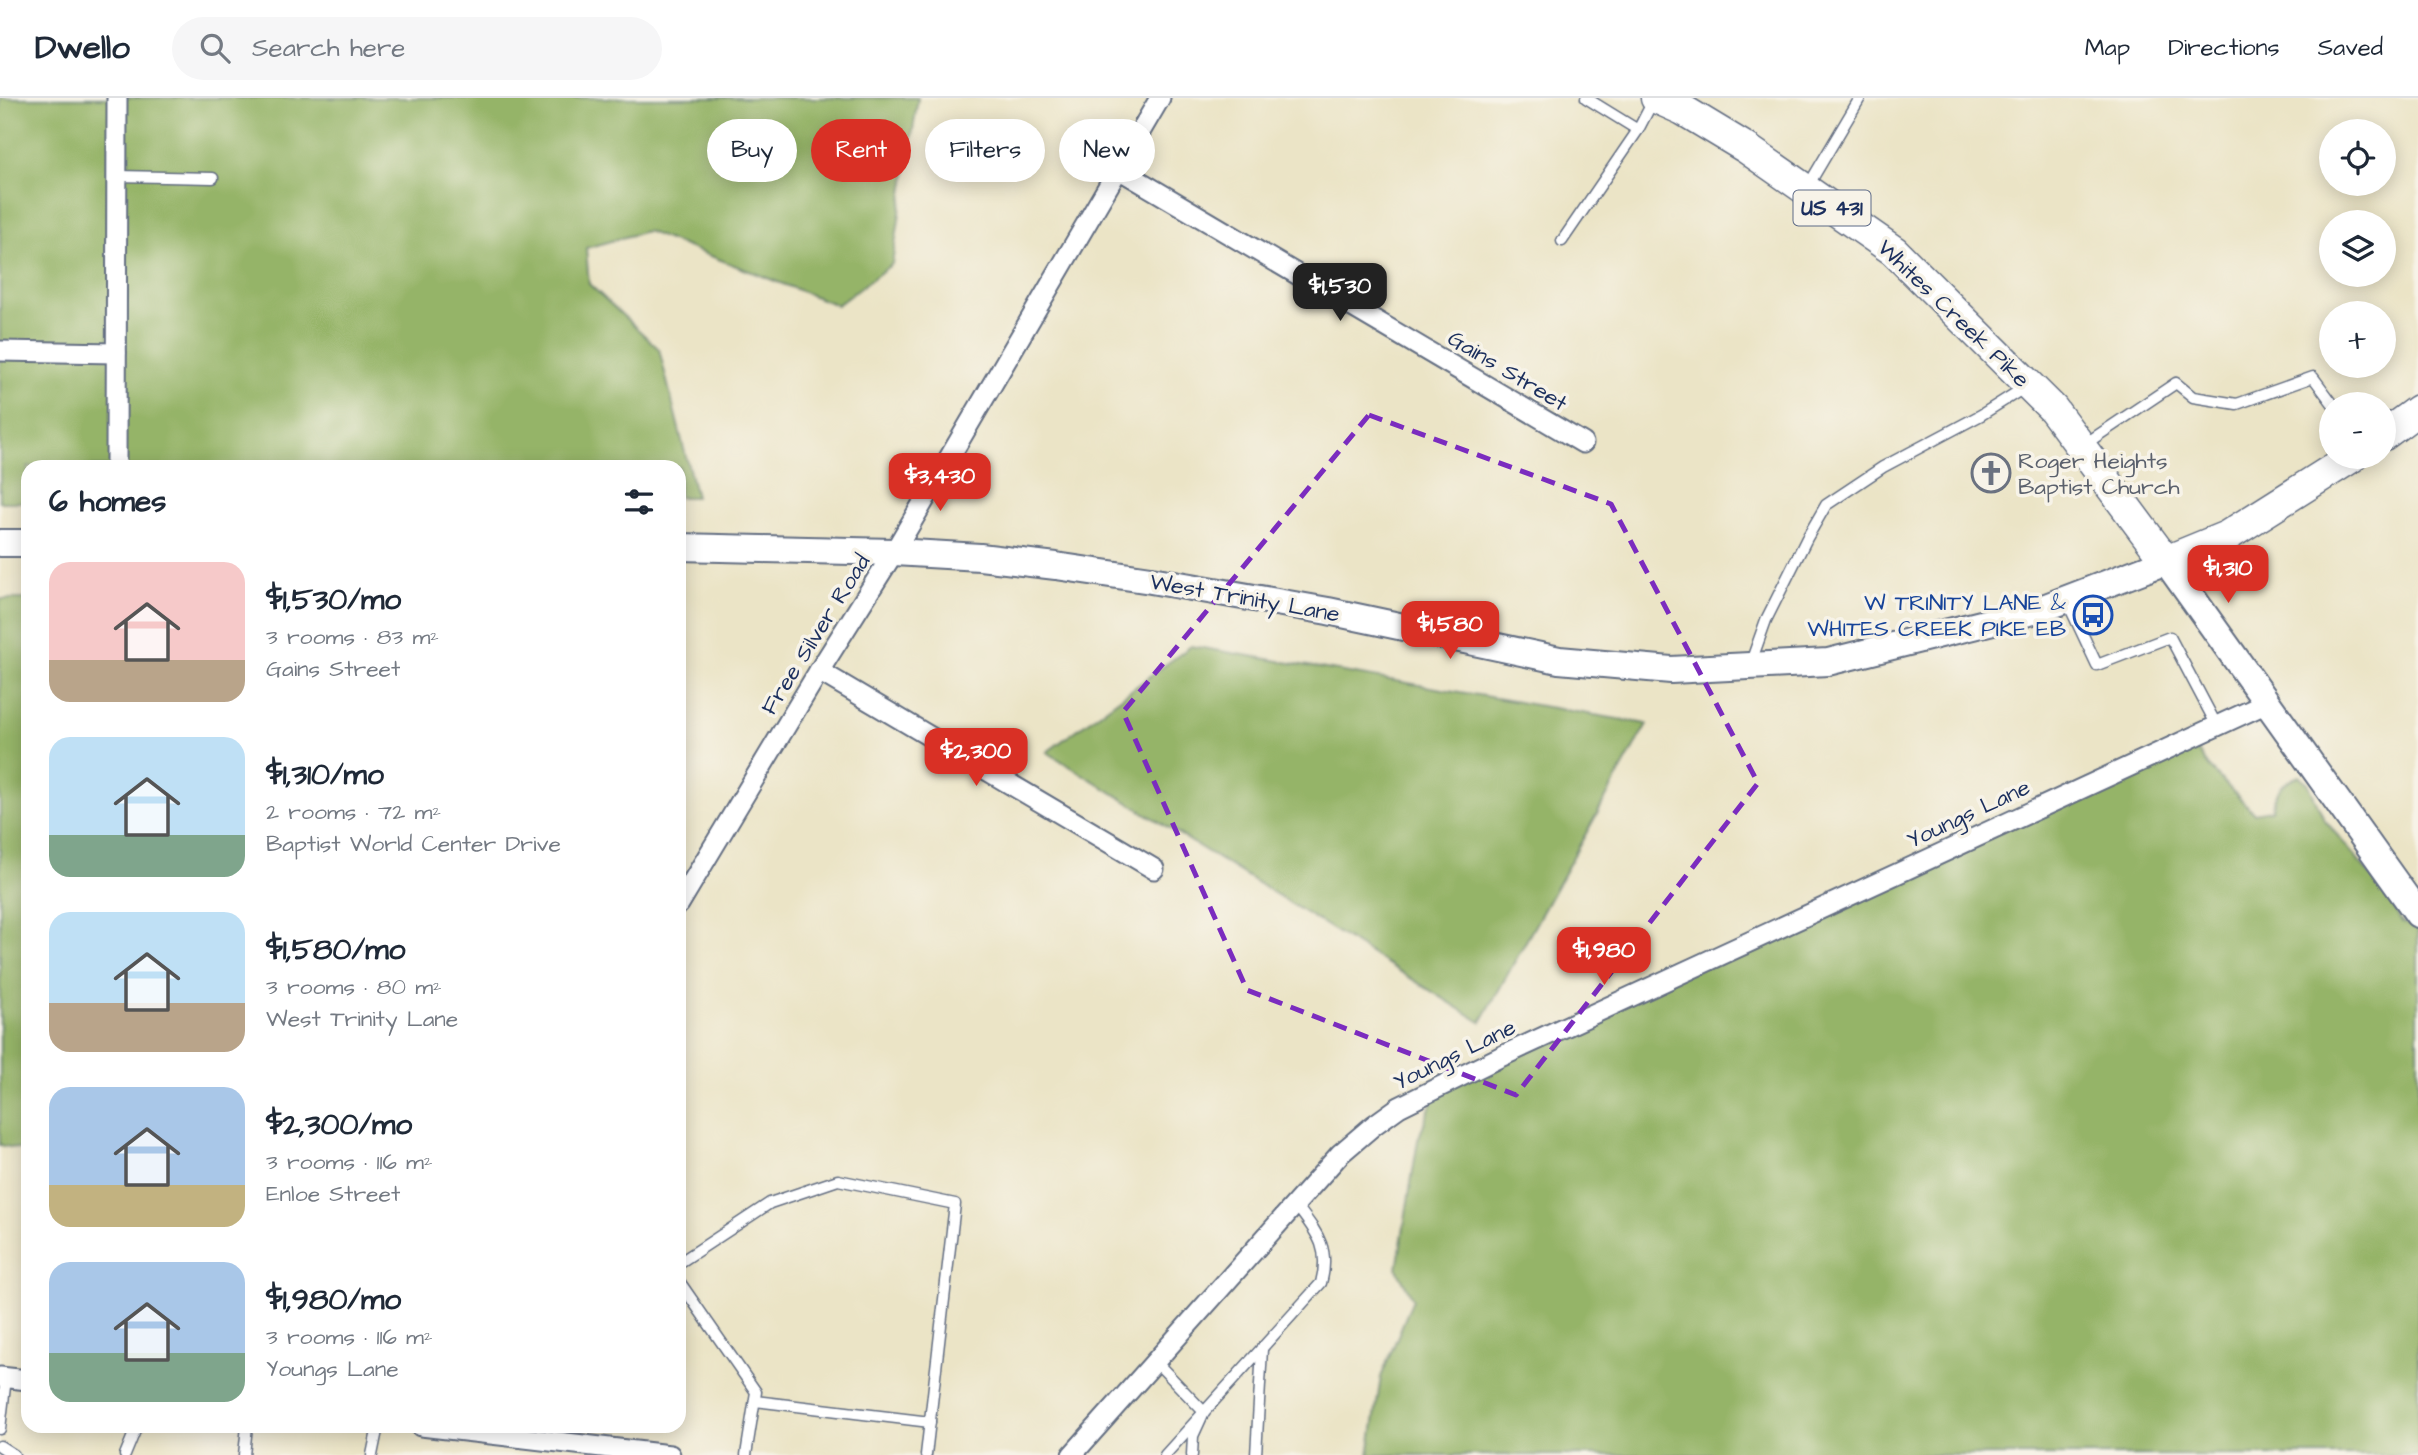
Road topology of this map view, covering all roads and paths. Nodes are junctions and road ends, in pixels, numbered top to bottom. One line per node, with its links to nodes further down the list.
1 (117, 98): 8 (street)
2 (1160, 98): 6 (street, Free Silver Road)
3 (1586, 98): 7 (lane)
4 (1860, 98): 12 (lane)
5 (1666, 100): 7 (lane); 12 (main road, Whites Creek Pike / US 431)
6 (1147, 119)
7 (1638, 130): 13 (lane)
8 (117, 176): 9 (lane); 15 (street)
9 (213, 178)
10 (1110, 182): 27 (street, Free Silver Road)
11 (1142, 182): 20 (street, Gains Street)
12 (1806, 190): 16 (main road, Whites Creek Pike / US 431)
13 (1562, 241)
14 (0, 351): 15 (street)
15 (116, 353): 22 (street)
16 (2029, 385): 21 (main road, Whites Creek Pike / US 431); 30 (lane)
17 (2324, 392): 21 (lane)
18 (2418, 410): 19 (main road)
19 (2396, 426)
20 (1583, 443)
21 (2081, 446): 28 (main road, Whites Creek Pike / US 431)
22 (116, 460)
23 (2333, 469): 28 (main road, West Trinity Lane)
24 (0, 543): 25 (main road)
25 (21, 544)
26 (686, 547): 27 (main road, West Trinity Lane)
27 (894, 552): 30 (main road, West Trinity Lane); 31 (street, Free Silver Road)
28 (2166, 561): 29 (main road, West Trinity Lane); 32 (main road)
29 (2066, 599): 30 (main road, West Trinity Lane); 33 (lane)
30 (1750, 666)
31 (819, 671): 34 (street); 35 (street, Free Silver Road)
32 (2269, 702): 33 (street, Youngs Lane); 36 (main road)
33 (2217, 726): 37 (street, Youngs Lane)
34 (1154, 869)
35 (686, 892)
36 (2418, 914)
37 (1296, 1205): 40 (lane); 41 (street, Youngs Lane)
38 (686, 1258): 46 (lane)
39 (686, 1290): 44 (lane)
40 (1262, 1349): 45 (lane); 64 (lane)
41 (1156, 1362): 45 (lane); 61 (street, Youngs Lane)
42 (3, 1377): 43 (street); 47 (lane)
43 (21, 1379)
44 (755, 1401): 46 (lane); 59 (lane)
45 (1204, 1412): 62 (lane); 63 (lane)
46 (930, 1422): 60 (lane)
47 (0, 1429)
48 (134, 1433): 55 (lane)
49 (246, 1433): 56 (lane)
50 (377, 1433): 57 (lane)
51 (478, 1433): 53 (street)
52 (0, 1447): 54 (lane)
53 (639, 1453): 58 (street)
54 (14, 1455)
55 (125, 1455)
56 (244, 1455)
57 (372, 1455)
58 (670, 1455)
59 (746, 1455)
60 (926, 1455)
61 (1072, 1455)
62 (1165, 1455)
63 (1192, 1455)
64 (1256, 1455)

